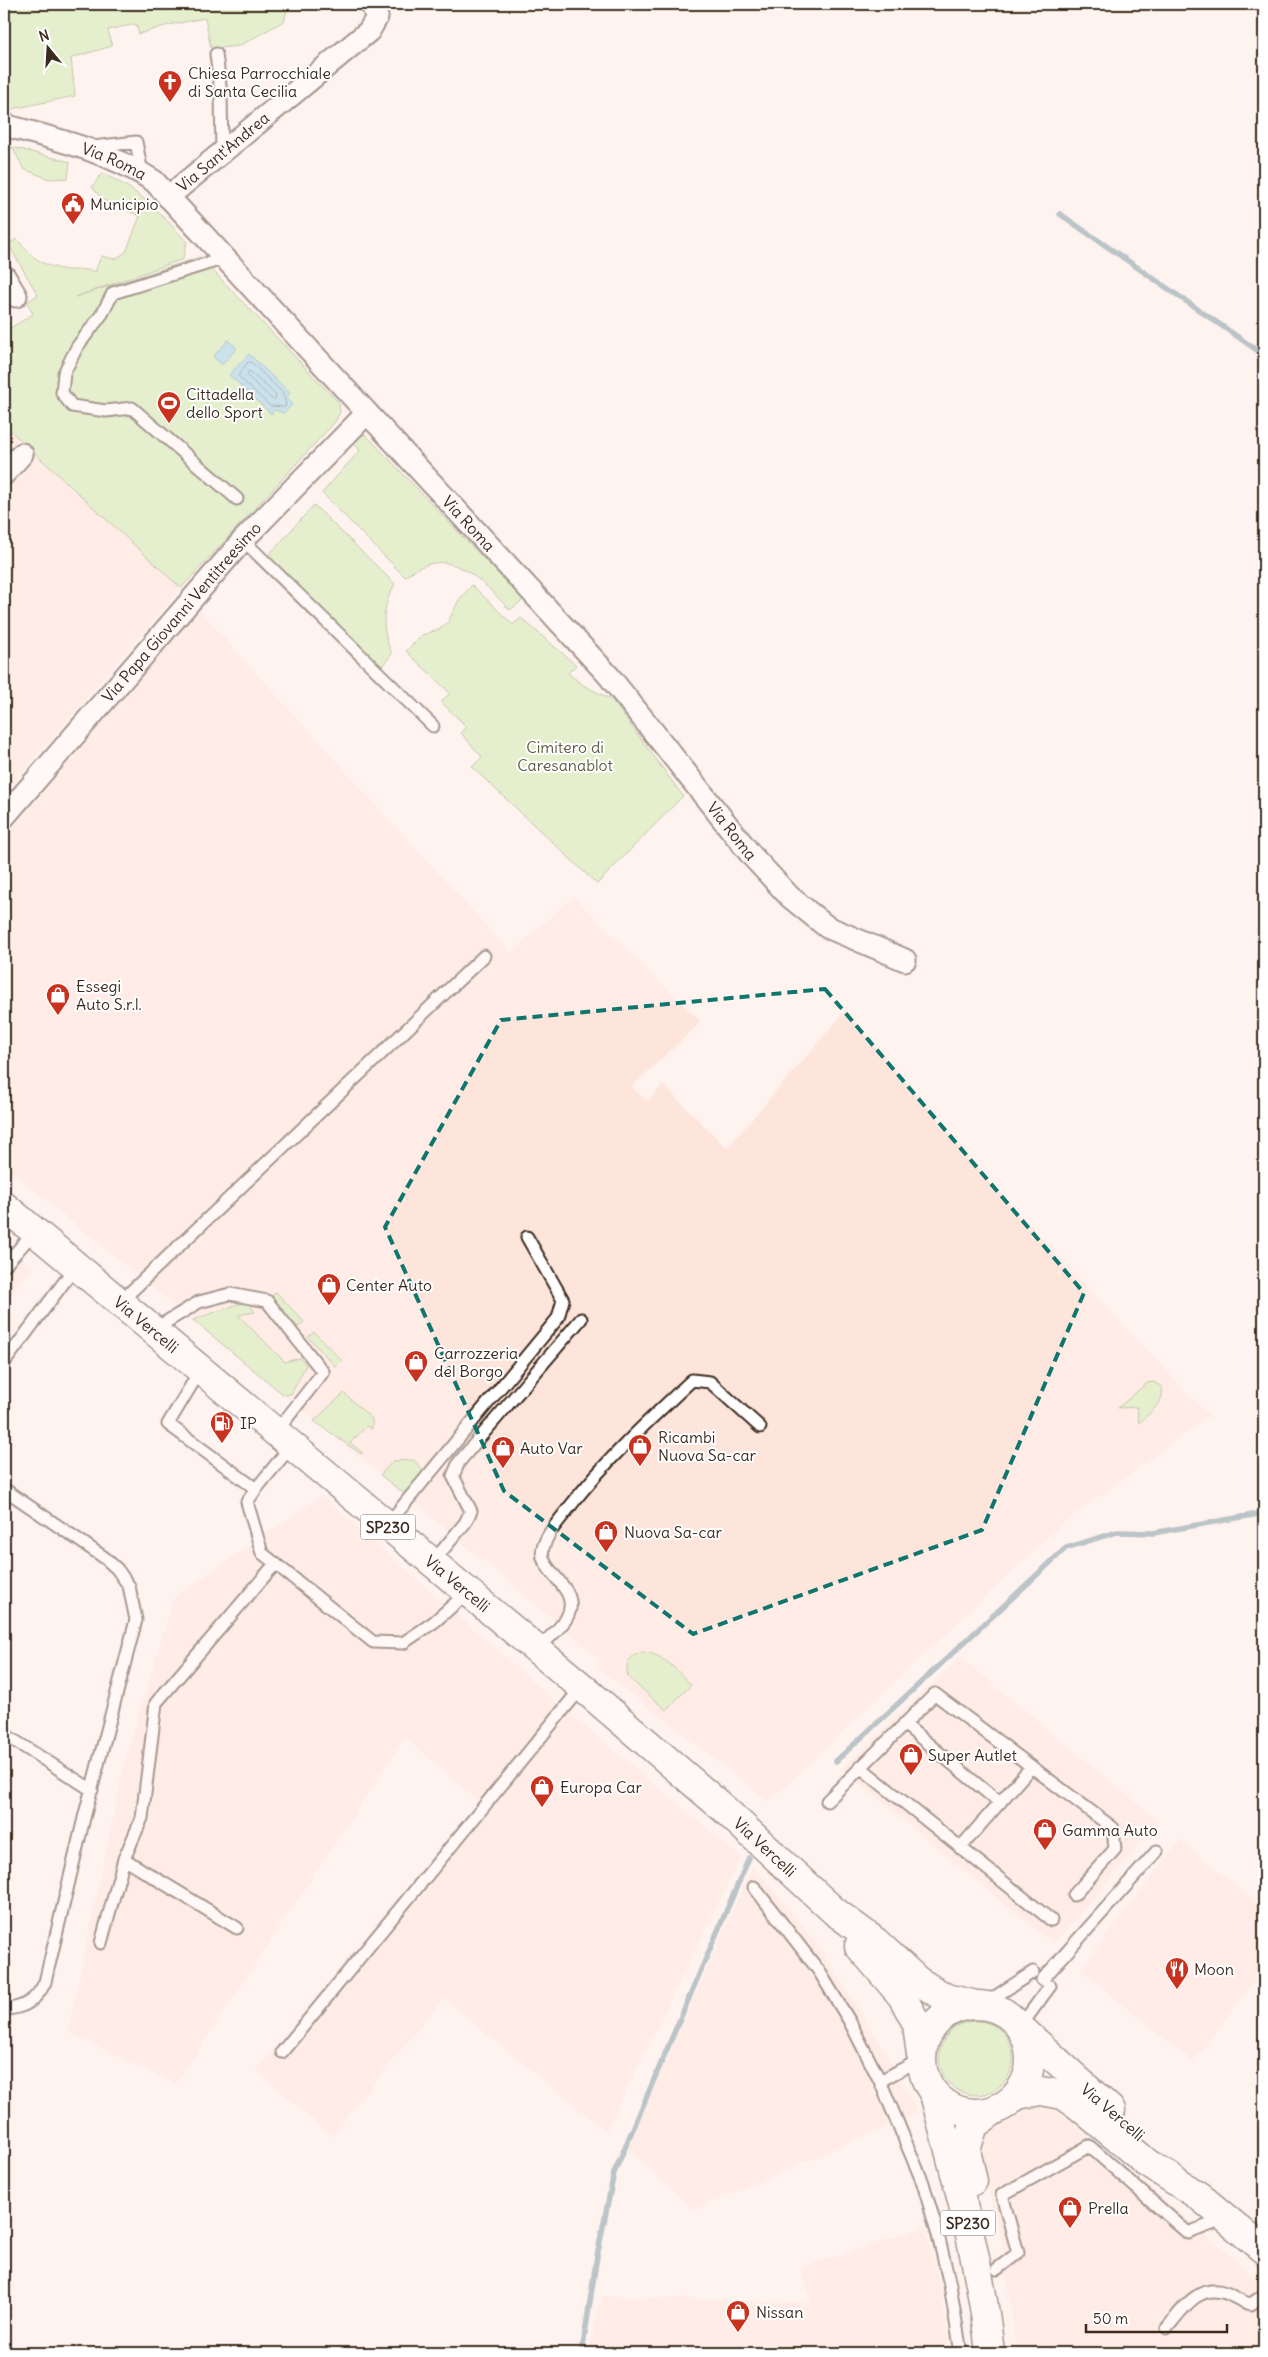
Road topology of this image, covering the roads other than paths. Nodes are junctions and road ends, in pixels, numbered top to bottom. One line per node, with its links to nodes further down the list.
1 (371, 4): 4 (street, Via Sant'Andrea)
2 (216, 54): 4 (lane)
3 (4, 125): 5 (street, Via Roma)
4 (222, 153): 5 (street, Via Sant'Andrea)
5 (168, 197): 6 (street, Via Roma)
6 (225, 258): 9 (street, Via Roma); 12 (lane)
7 (4, 276): 8 (street)
8 (16, 296)
9 (367, 413): 13 (street, Via Papa Giovanni Ventitreesimo); 17 (street, Via Roma)
10 (22, 454): 11 (street)
11 (4, 474)
12 (237, 499)
13 (243, 540): 14 (lane); 15 (street, Via Papa Giovanni Ventitreesimo)
14 (433, 726)
15 (4, 817)
16 (484, 956): 23 (lane)
17 (906, 960)
18 (4, 1206): 19 (main road, Via Vercelli / SP230)
19 (34, 1232): 21 (lane); 22 (main road, Via Vercelli / SP230)
20 (526, 1237): 32 (lane)
21 (4, 1266)
22 (76, 1266): 23 (main road, Via Vercelli / SP230); 26 (lane)
23 (120, 1302): 25 (main road, Via Vercelli / SP230)
24 (581, 1320): 33 (lane)
25 (153, 1330): 27 (main road, Via Vercelli / SP230); 29 (lane)
26 (4, 1363)
27 (201, 1369): 29 (main road, Via Vercelli / SP230); 31 (lane)
28 (760, 1427): 36 (lane)
29 (284, 1438): 31 (lane); 32 (main road, Via Vercelli / SP230)
30 (4, 1489): 42 (lane)
31 (256, 1490): 34 (lane)
32 (387, 1525): 33 (main road, Via Vercelli / SP230)
33 (432, 1563): 35 (main road, Via Vercelli / SP230)
34 (275, 1564): 35 (lane); 47 (lane)
35 (467, 1593): 36 (main road, Via Vercelli / SP230)
36 (537, 1650): 37 (main road, Via Vercelli / SP230)
37 (582, 1687): 50 (main road, Via Vercelli / SP230); 58 (lane)
38 (904, 1724): 40 (lane); 41 (lane); 44 (lane)
39 (4, 1734): 42 (lane)
40 (860, 1767): 43 (lane); 45 (lane)
41 (1031, 1767): 44 (lane); 49 (lane)
42 (92, 1790): 56 (lane)
43 (827, 1801)
44 (1000, 1803): 45 (lane)
45 (960, 1848): 51 (lane)
46 (1157, 1852): 57 (lane)
47 (124, 1859): 52 (lane); 53 (lane)
48 (754, 1887): 60 (lane)
49 (1074, 1895)
50 (834, 1911): 55 (main road, Via Vercelli / SP230); 59 (main road, Via Vercelli / SP230)
51 (1051, 1920)
52 (237, 1928)
53 (101, 1944)
54 (1033, 1972): 55 (lane)
55 (978, 2004): 57 (main road, SP230); 59 (main road)
56 (4, 2009)
57 (1022, 2029): 62 (main road, SP230); 63 (main road, Via Vercelli)
58 (282, 2052)
59 (921, 2059): 60 (lane); 61 (main road, SP230)
60 (880, 2081): 69 (lane)
61 (934, 2094): 62 (main road, SP230); 70 (main road, SP230)
62 (1006, 2102): 63 (main road, Via Vercelli); 66 (main road, SP230)
63 (1199, 2196): 64 (main road, Via Vercelli)
64 (1226, 2219): 65 (main road, Via Vercelli); 66 (lane)
65 (1264, 2250)
66 (996, 2269): 71 (main road, SP230)
67 (1264, 2295): 68 (lane)
68 (1167, 2328)
69 (961, 2353)
70 (990, 2353)
71 (1006, 2353)

